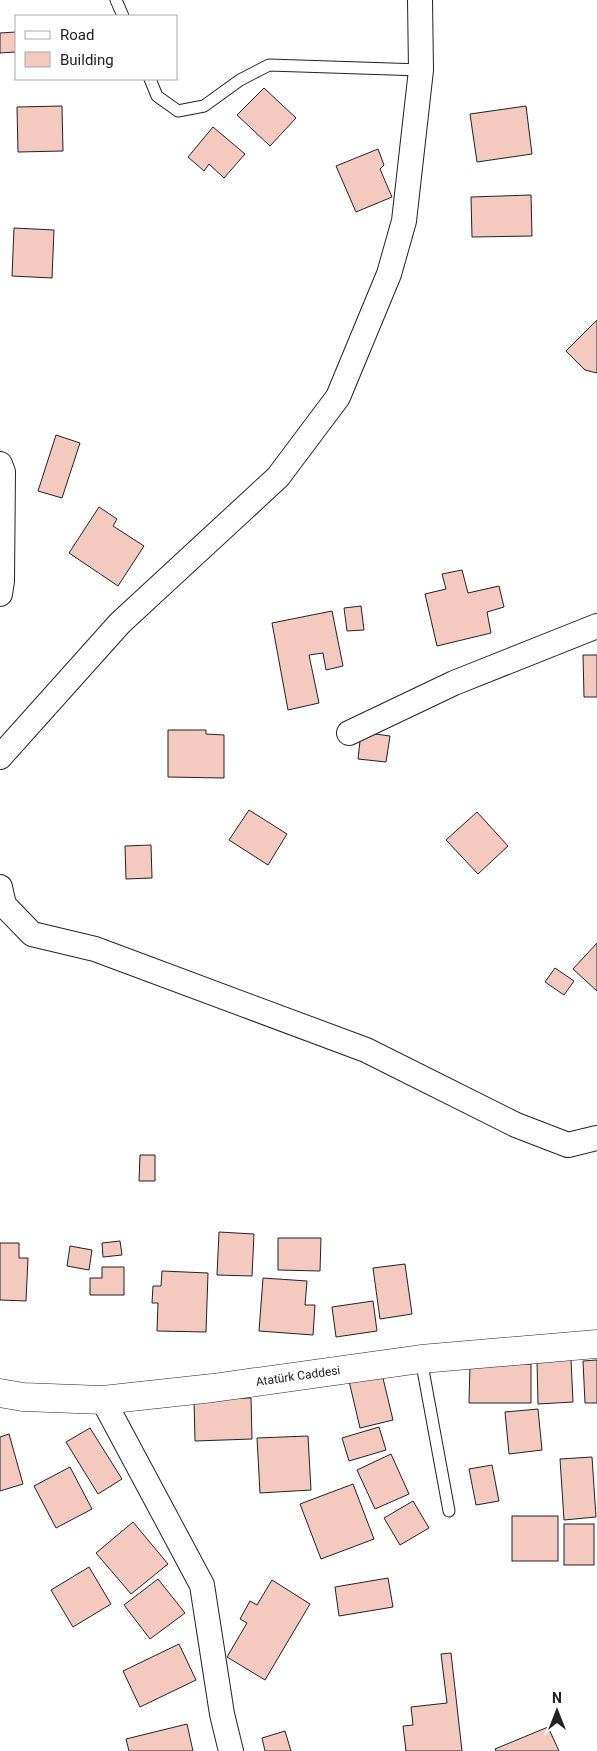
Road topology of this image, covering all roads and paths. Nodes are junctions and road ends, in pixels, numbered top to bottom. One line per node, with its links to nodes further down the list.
1 (116, 0): 3 (lane)
2 (420, 0): 4 (street)
3 (123, 15)
4 (421, 70): 5 (lane); 10 (street)
5 (150, 80)
6 (0, 464): 7 (street)
7 (0, 594)
8 (597, 626): 9 (street)
9 (349, 733)
10 (0, 758)
11 (0, 887): 12 (street)
12 (597, 1138)
13 (597, 1344): 14 (street, Atatürk Caddesi)
14 (420, 1359): 16 (street, Atatürk Caddesi); 17 (lane)
15 (0, 1393): 16 (street, Atatürk Caddesi)
16 (103, 1400): 18 (street)
17 (449, 1510)
18 (231, 1751)

